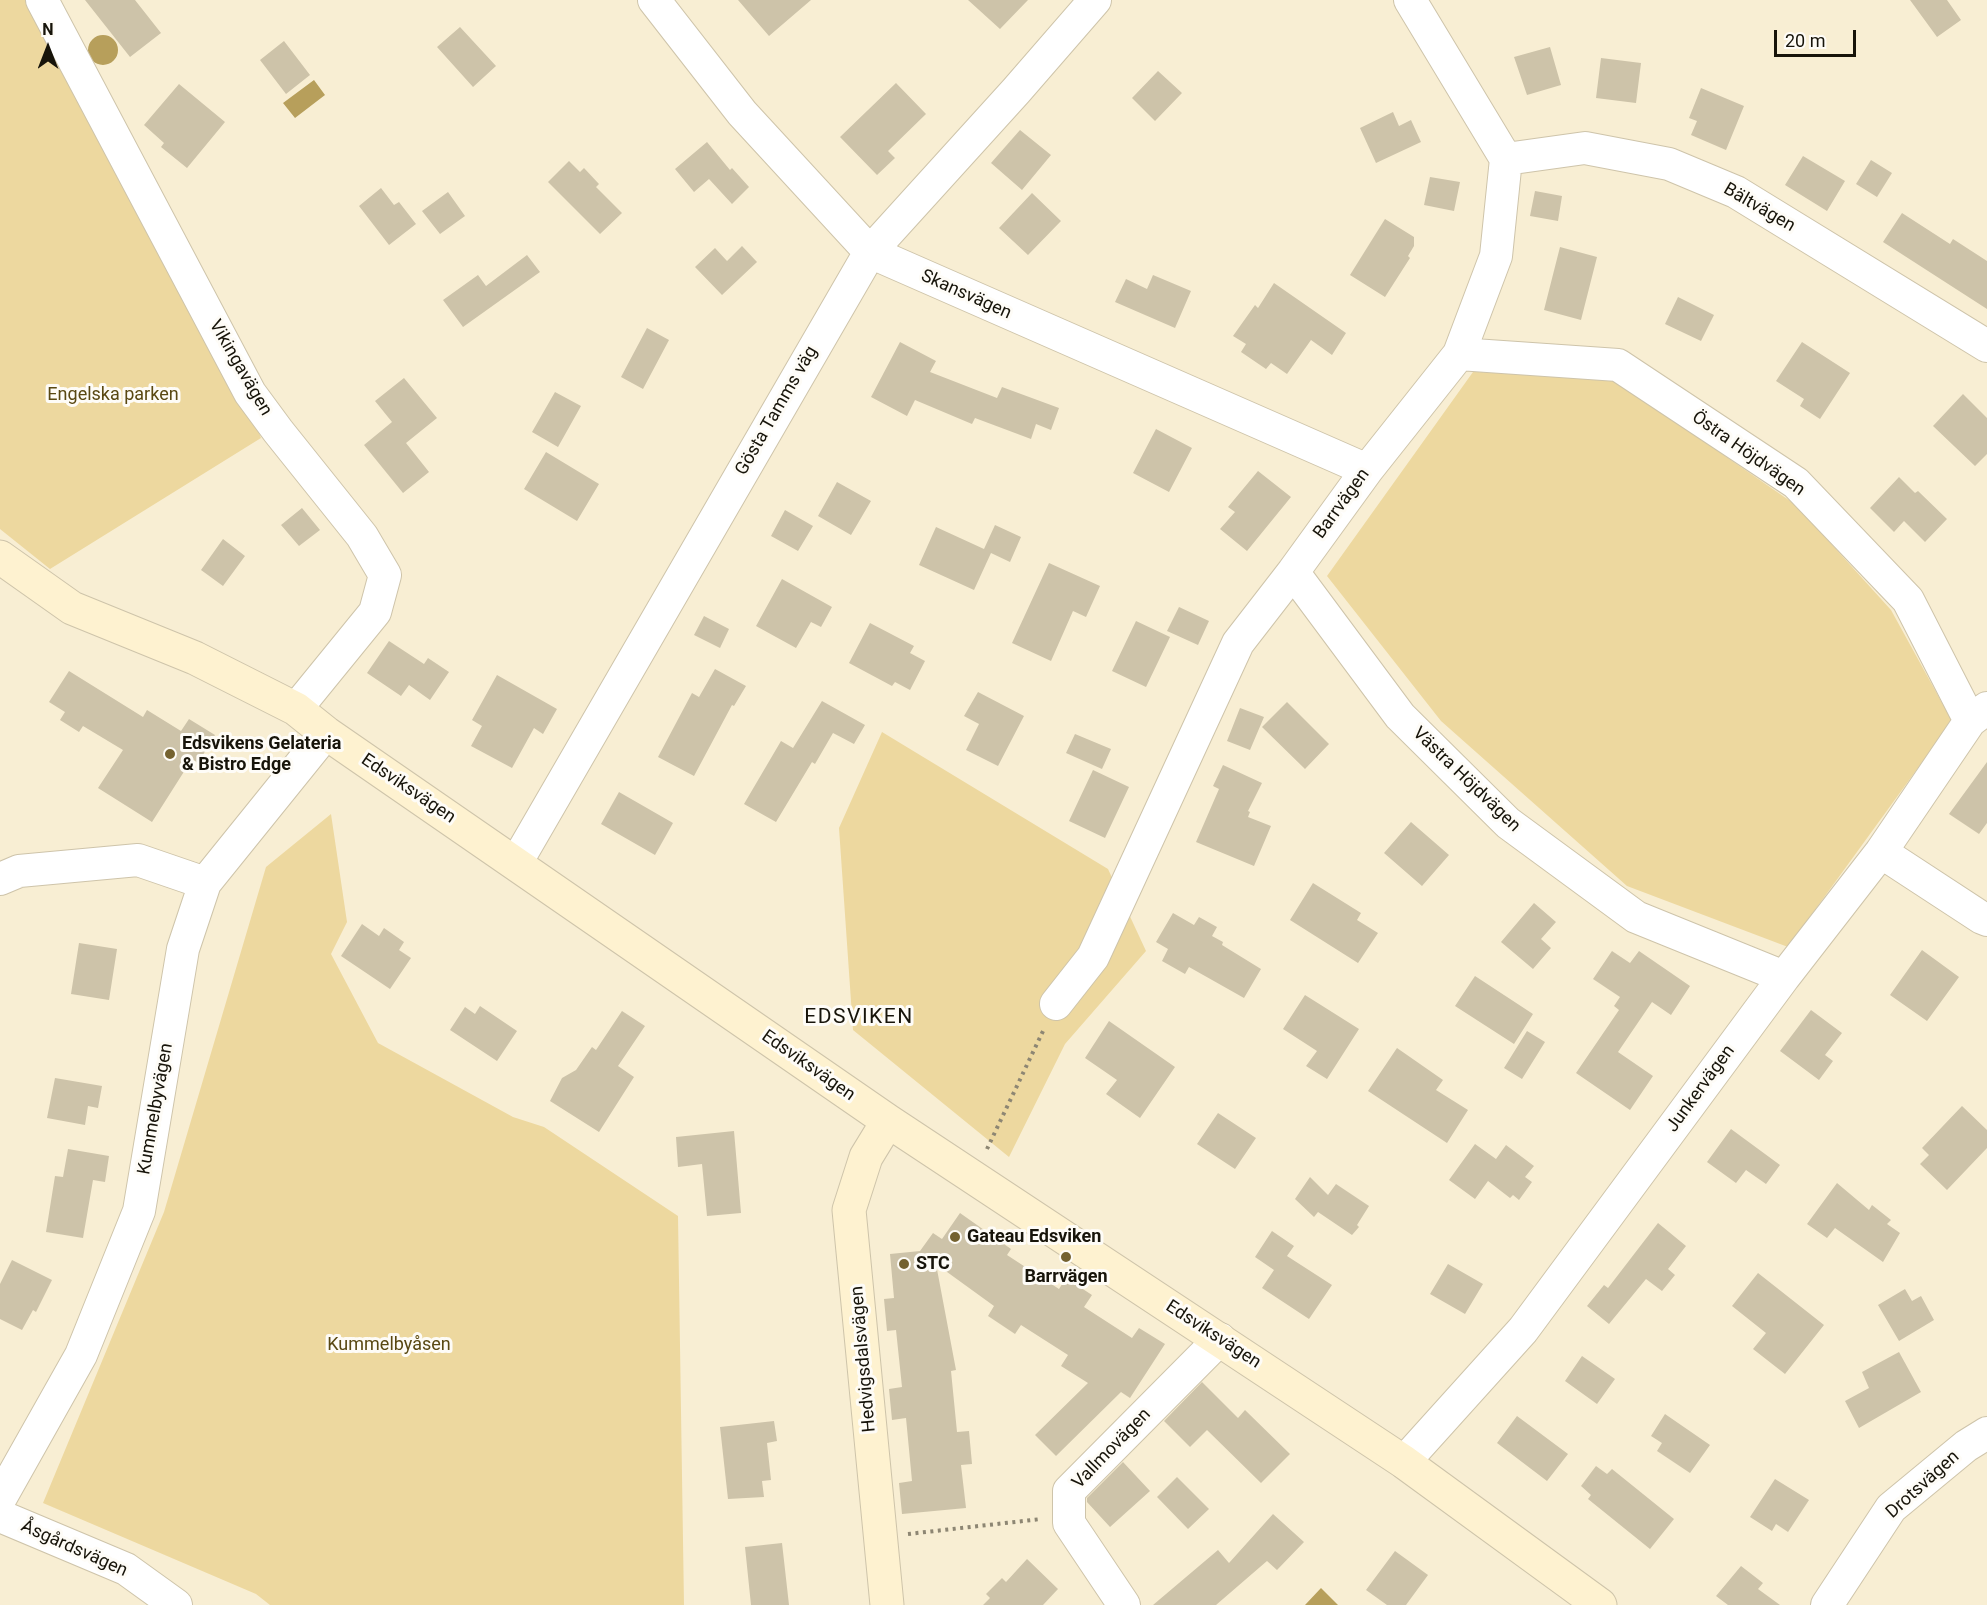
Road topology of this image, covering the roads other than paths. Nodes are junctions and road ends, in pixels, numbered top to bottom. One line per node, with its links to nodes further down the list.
1 (42, 0): 12 (street, Vikingavägen)
2 (654, 0): 6 (street, Skansvägen)
3 (1095, 0): 6 (street, Gösta Tamms väg)
4 (1410, 0): 5 (street)
5 (1506, 159): 7 (street, Bältvägen); 8 (street, Barrvägen)
6 (870, 252): 9 (street, Skansvägen); 16 (street, Gösta Tamms väg)
7 (1987, 345)
8 (1459, 354): 9 (street, Barrvägen); 13 (street, Östra Höjdvägen)
9 (1367, 470): 11 (street, Barrvägen)
10 (0, 557): 12 (street, Edsviksvägen)
11 (1293, 572): 20 (street, Västra Höjdvägen); 21 (street, Barrvägen)
12 (296, 709): 14 (street, Edsviksvägen)
13 (1979, 714): 15 (street, Junkervägen)
14 (326, 733): 16 (street, Edsviksvägen); 18 (street, Kummelbyvägen)
15 (1881, 852): 19 (street); 20 (street, Junkervägen)
16 (516, 863): 22 (street, Edsviksvägen)
17 (0, 879): 18 (street)
18 (205, 883): 26 (street, Kummelbyvägen)
19 (1987, 920)
20 (1784, 977): 25 (street, Junkervägen)
21 (1056, 1004)
22 (888, 1121): 23 (street, Edsviksvägen); 29 (street, Hedvigsdalsvägen)
23 (1220, 1339): 25 (street, Edsviksvägen); 30 (street, Vallmovägen)
24 (1987, 1433): 32 (street, Drotsvägen)
25 (1404, 1462): 31 (street, Edsviksvägen)
26 (0, 1499)
27 (0, 1516): 28 (street, Åsgårdsvägen)
28 (176, 1605)
29 (887, 1605)
30 (1124, 1605)
31 (1600, 1605)
32 (1827, 1605)

